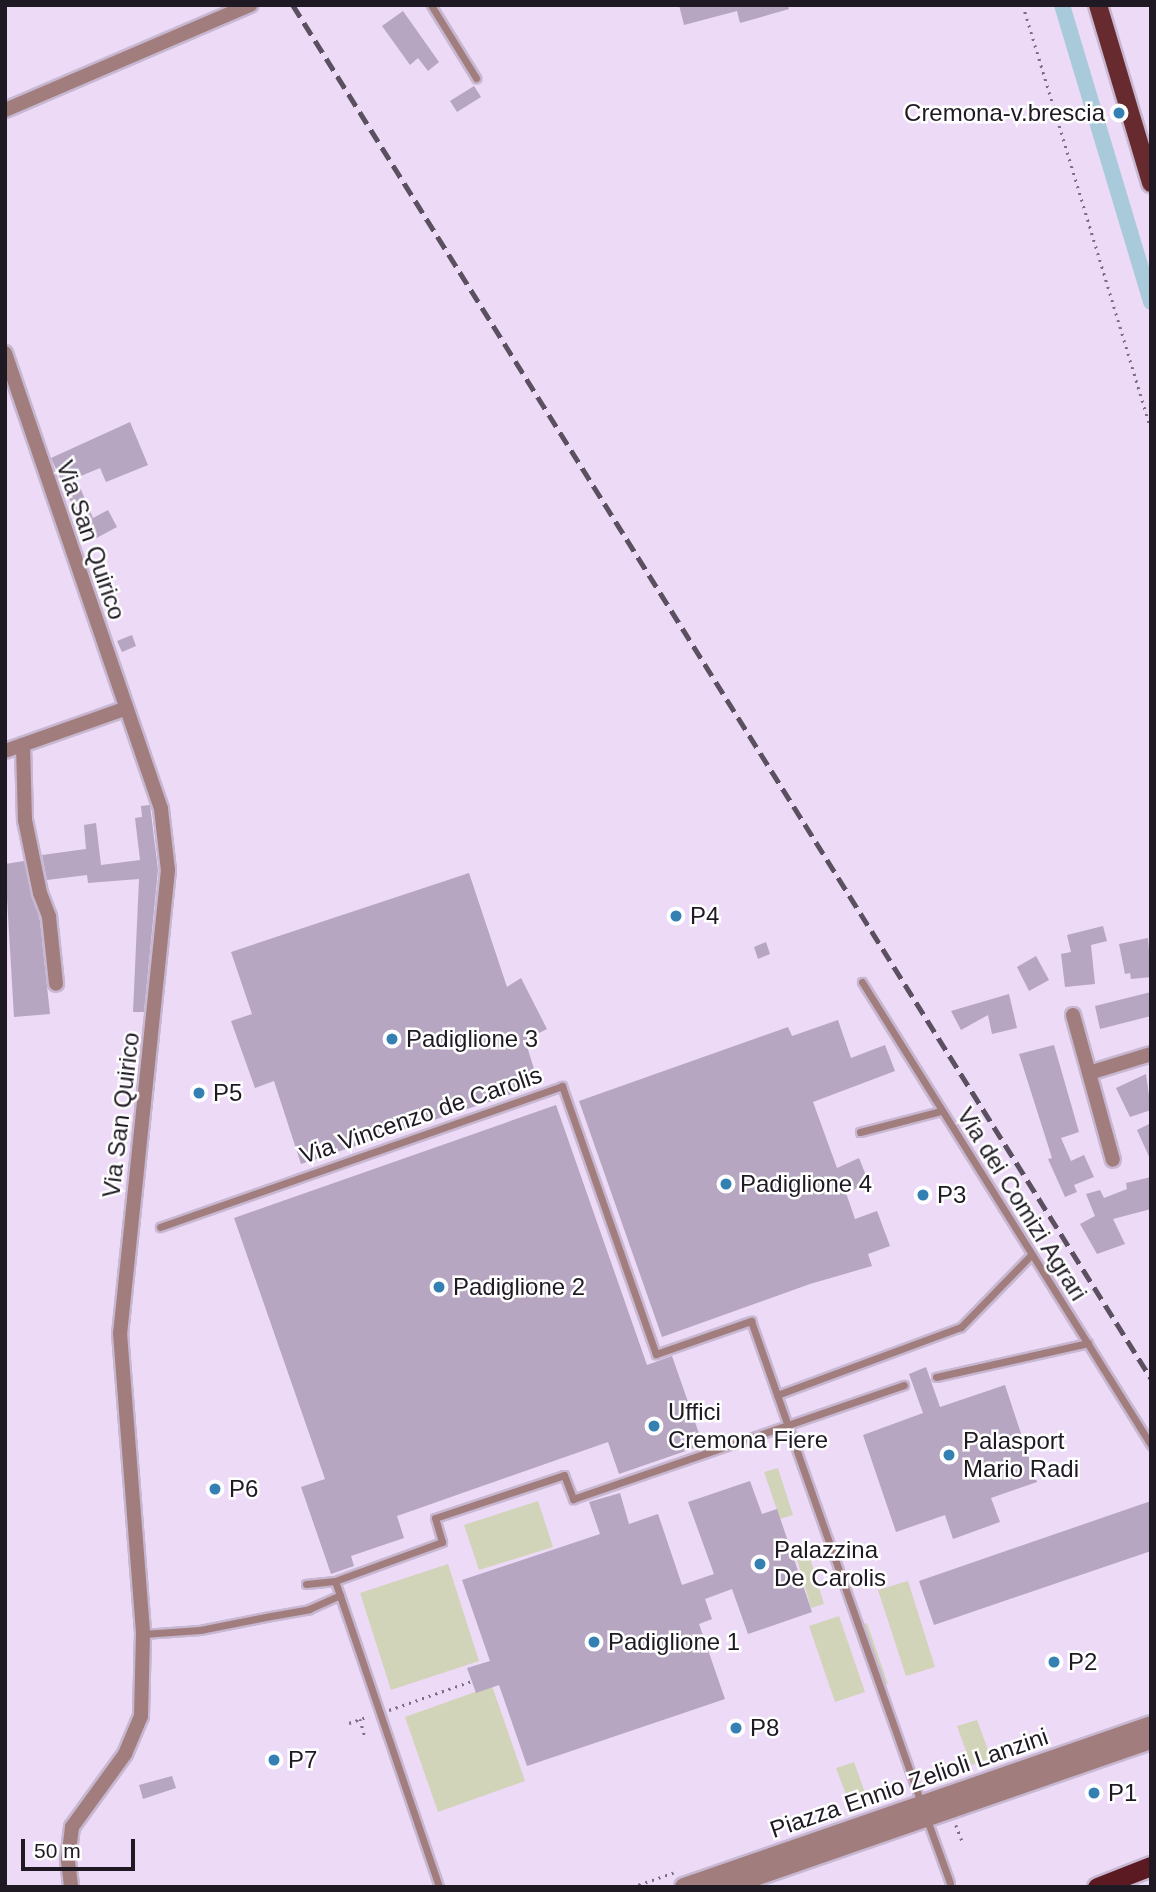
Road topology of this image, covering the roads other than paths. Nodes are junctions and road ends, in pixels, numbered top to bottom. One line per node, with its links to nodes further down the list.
1 (250, 5): 5 (street)
2 (431, 5): 4 (lane)
3 (1098, 5): 6 (main road)
4 (476, 78)
5 (5, 110)
6 (1151, 183)
7 (5, 353): 8 (street, Via San Quirico)
8 (124, 709): 9 (street); 30 (street, Via San Quirico)
9 (23, 745): 10 (street); 12 (street)
10 (5, 751)
11 (862, 982): 16 (lane, Via dei Comizi Agrari)
12 (56, 984)
13 (1073, 1015): 15 (street)
14 (1151, 1054): 15 (street)
15 (1088, 1073): 18 (street)
16 (941, 1111): 17 (lane); 20 (lane, Via dei Comizi Agrari)
17 (860, 1132)
18 (1113, 1160)
19 (160, 1227): 24 (lane, Via Vincenzo de Carolis)
20 (1031, 1256): 21 (lane, Via dei Comizi Agrari); 24 (lane)
21 (1088, 1343): 22 (lane); 26 (lane, Via dei Comizi Agrari)
22 (936, 1377)
23 (904, 1385): 25 (lane)
24 (777, 1395): 25 (lane, Via Vincenzo de Carolis)
25 (788, 1426): 27 (lane); 33 (lane, Via Vincenzo de Carolis)
26 (1151, 1445)
27 (335, 1581): 28 (lane); 29 (lane)
28 (306, 1584)
29 (340, 1594): 30 (lane); 37 (lane)
30 (143, 1634): 36 (street, Via San Quirico)
31 (1151, 1725): 33 (street, Piazza Ennio Zelioli Lanzini)
32 (1151, 1740): 33 (street, Piazza Ennio Zelioli Lanzini)
33 (924, 1811): 35 (lane, Via Vincenzo de Carolis); 38 (street, Piazza Ennio Zelioli Lanzini); 39 (street, Piazza Ennio Zelioli Lanzini)
34 (1151, 1866): 40 (highway)
35 (950, 1883)
36 (71, 1887)
37 (439, 1887)
38 (684, 1887)
39 (726, 1887)
40 (1097, 1887)

